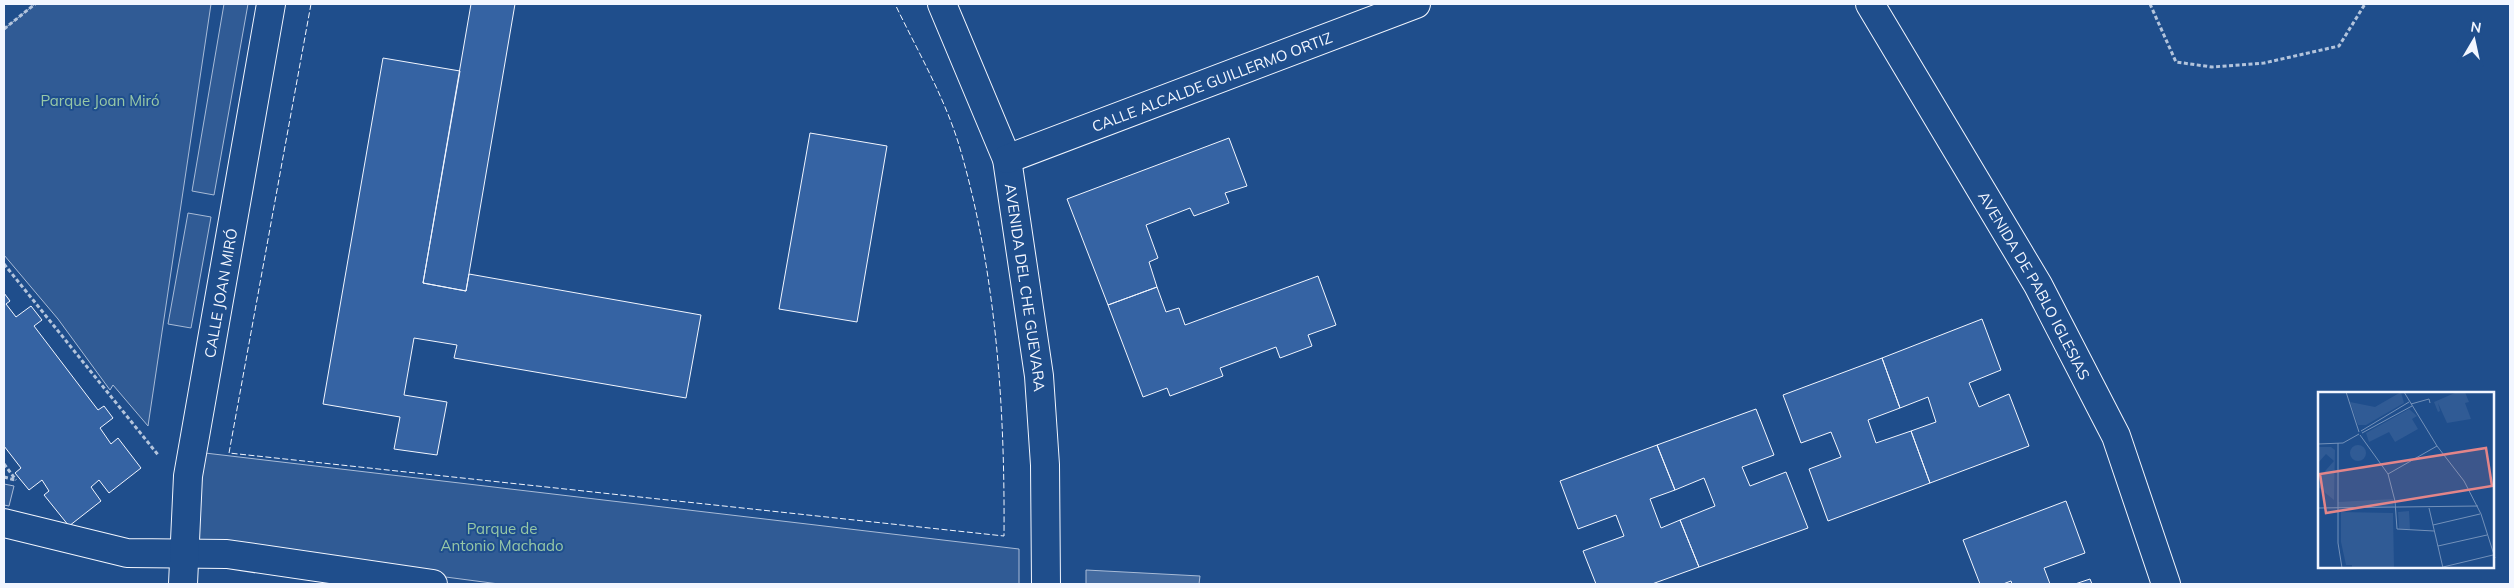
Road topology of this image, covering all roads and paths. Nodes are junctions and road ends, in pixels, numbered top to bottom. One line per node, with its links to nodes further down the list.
1 (35, 4): 8 (path)
2 (271, 4): 15 (street, CALLE JOAN MIRÓ)
3 (942, 4): 9 (street, AVENIDA DEL CHE GUEVARA)
4 (1416, 4): 9 (street, CALLE ALCALDE GUILLERMO ORTIZ)
5 (1870, 4): 19 (street, AVENIDA DE PABLO IGLESIAS)
6 (2150, 4): 7 (path)
7 (2365, 4)
8 (4, 29)
9 (1007, 160): 18 (street, AVENIDA DEL CHE GUEVARA)
10 (4, 264): 12 (path)
11 (4, 464): 13 (path)
12 (166, 464)
13 (4, 477)
14 (4, 522): 15 (street)
15 (185, 552): 16 (street, CALLE JOAN MIRÓ); 17 (street)
16 (183, 584)
17 (433, 584)
18 (1046, 584)
19 (2166, 584)

